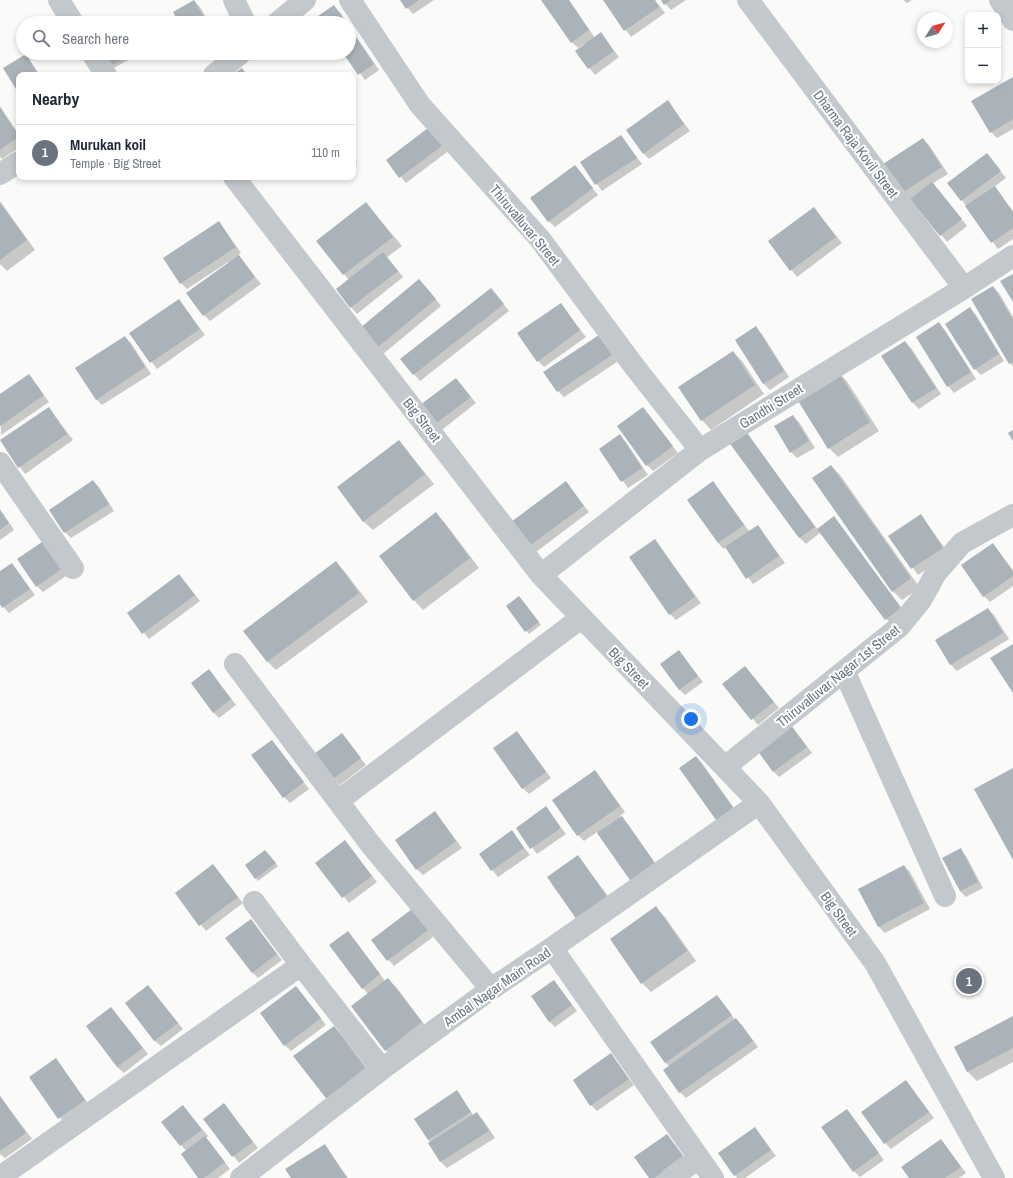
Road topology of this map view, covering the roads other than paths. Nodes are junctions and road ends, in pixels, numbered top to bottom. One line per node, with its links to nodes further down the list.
1 (59, 0): 7 (street)
2 (234, 0): 8 (street)
3 (305, 0): 9 (street)
4 (350, 0): 20 (street, Thiruvalluvar Street)
5 (748, 0): 19 (street, Dharma Raja Kovil Street)
6 (1000, 0): 10 (street)
7 (69, 16)
8 (242, 16)
9 (286, 16)
10 (1013, 20)
11 (96, 60): 13 (street)
12 (232, 60): 14 (street)
13 (104, 72)
14 (218, 72)
15 (16, 164): 16 (street)
16 (0, 174)
17 (236, 180): 24 (street, Big Street)
18 (1013, 256): 19 (street, Gandhi Street)
19 (964, 288): 20 (street, Gandhi Street)
20 (700, 450): 24 (street, Gandhi Street)
21 (0, 463): 23 (street)
22 (1013, 515): 27 (street, Thiruvalluvar Nagar 1st Street)
23 (73, 568)
24 (541, 575): 25 (street, Big Street)
25 (581, 618): 28 (street, Big Street); 29 (street)
26 (235, 664): 29 (street)
27 (845, 673): 28 (street, Thiruvalluvar Nagar 1st Street); 31 (street)
28 (725, 767): 30 (street, Big Street)
29 (338, 801): 35 (street)
30 (759, 803): 33 (street, Ambal Nagar Main Road); 42 (street, Big Street)
31 (945, 896)
32 (254, 902): 34 (street)
33 (552, 948): 35 (street, Ambal Nagar Main Road); 37 (street)
34 (300, 965): 36 (street); 38 (street)
35 (491, 989): 36 (street, Ambal Nagar Main Road)
36 (382, 1068): 39 (street, Ambal Nagar Main Road)
37 (699, 1158): 40 (street); 41 (street)
38 (0, 1177)
39 (241, 1178)
40 (671, 1178)
41 (713, 1178)
42 (994, 1178)

